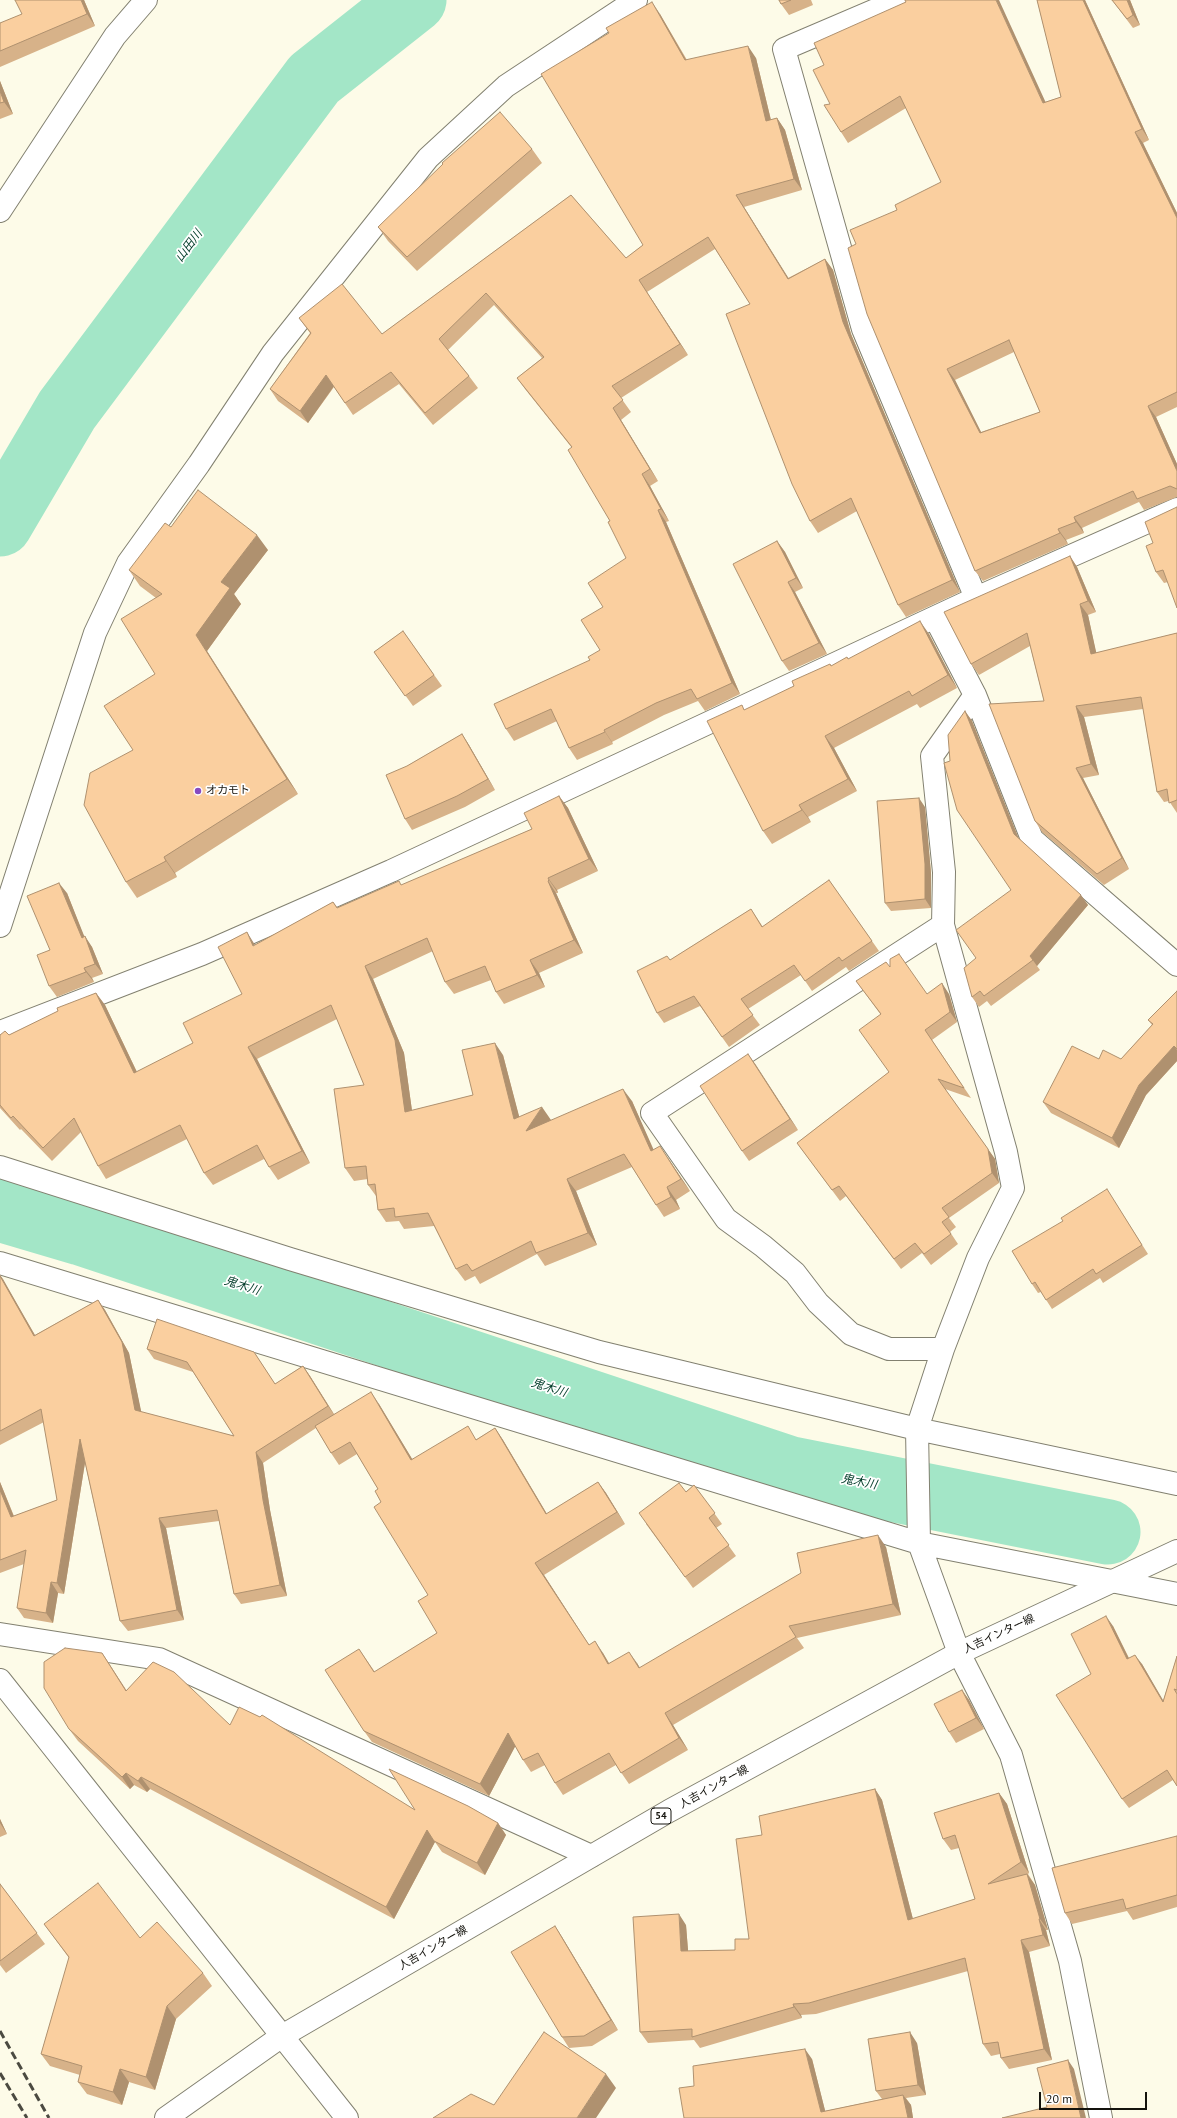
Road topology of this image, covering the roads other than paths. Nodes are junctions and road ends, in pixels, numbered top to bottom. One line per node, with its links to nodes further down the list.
1 (146, 0): 4 (street)
2 (636, 0): 10 (street)
3 (899, 0): 6 (street)
4 (0, 211)
5 (1177, 509): 6 (street)
6 (976, 598): 7 (street)
7 (934, 618): 8 (street); 12 (street)
8 (975, 695): 9 (street); 11 (street)
9 (944, 925): 15 (street); 15 (street)
10 (0, 926)
11 (1177, 965)
12 (0, 1032)
13 (0, 1167): 16 (street)
14 (0, 1263): 18 (street)
15 (943, 1349): 16 (street)
16 (917, 1429): 17 (street); 18 (street)
17 (1177, 1484)
18 (919, 1543): 20 (street); 23 (street)
19 (1177, 1551): 20 (street, 人吉インター線 / 54)
20 (1113, 1580): 21 (street); 23 (street, 人吉インター線 / 54)
21 (1177, 1594)
22 (0, 1634): 25 (street)
23 (960, 1652): 25 (street, 人吉インター線 / 54); 29 (street)
24 (0, 1680): 26 (street)
25 (592, 1856): 26 (street, 人吉インター線 / 54)
26 (282, 2036): 27 (street, 人吉インター線 / 54); 28 (street)
27 (166, 2118)
28 (347, 2118)
29 (1101, 2118)

